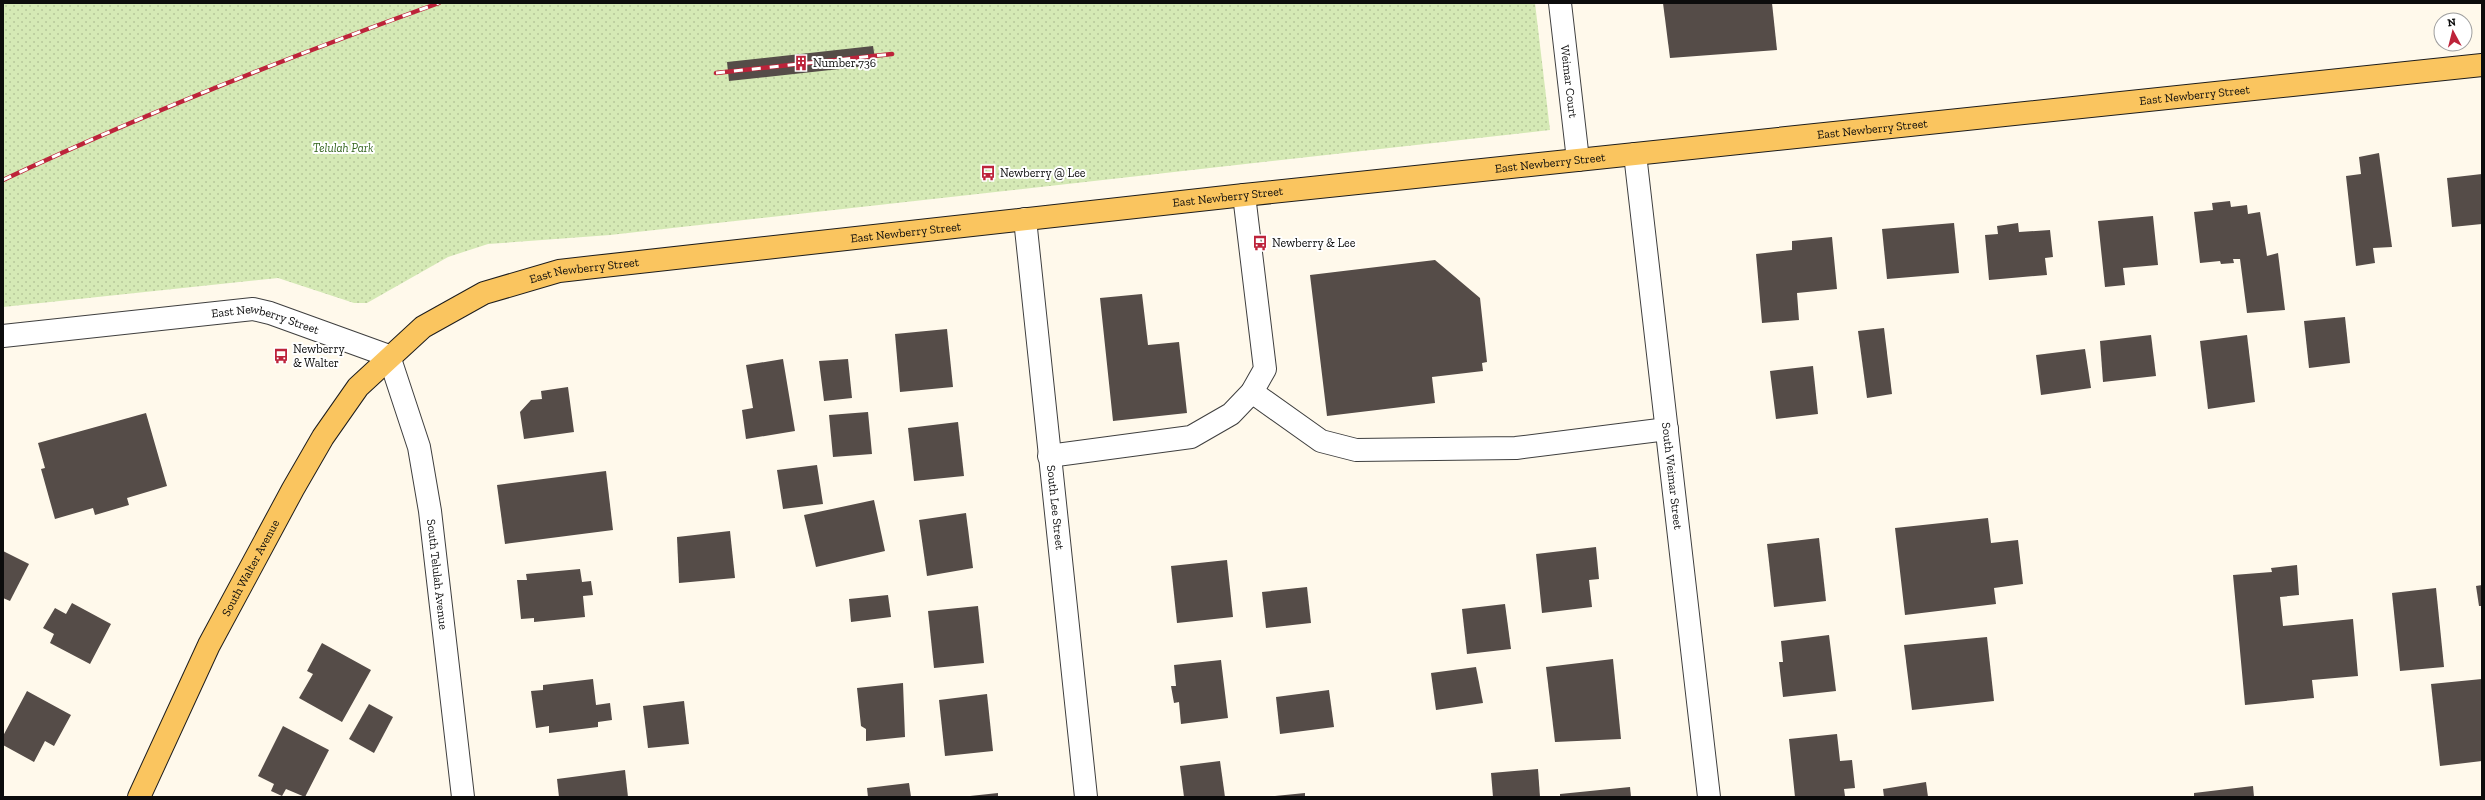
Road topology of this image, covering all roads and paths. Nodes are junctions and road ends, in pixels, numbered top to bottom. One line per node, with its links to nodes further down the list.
1 (1560, 3): 4 (street, Weimar Court)
2 (2482, 65): 3 (main road, East Newberry Street)
3 (1635, 154): 4 (main road, East Newberry Street); 10 (street, South Weimar Street)
4 (1578, 160): 5 (main road, East Newberry Street)
5 (1244, 195): 6 (main road, East Newberry Street); 9 (street)
6 (1025, 219): 8 (main road, East Newberry Street); 11 (street, South Lee Street)
7 (3, 336): 8 (street, East Newberry Street)
8 (389, 356): 12 (main road, South Walter Avenue); 13 (street, South Telulah Avenue)
9 (1252, 392): 10 (street); 11 (street)
10 (1666, 429): 15 (street, South Weimar Street)
11 (1050, 456): 14 (street, South Lee Street)
12 (139, 797)
13 (463, 797)
14 (1086, 797)
15 (1709, 797)

